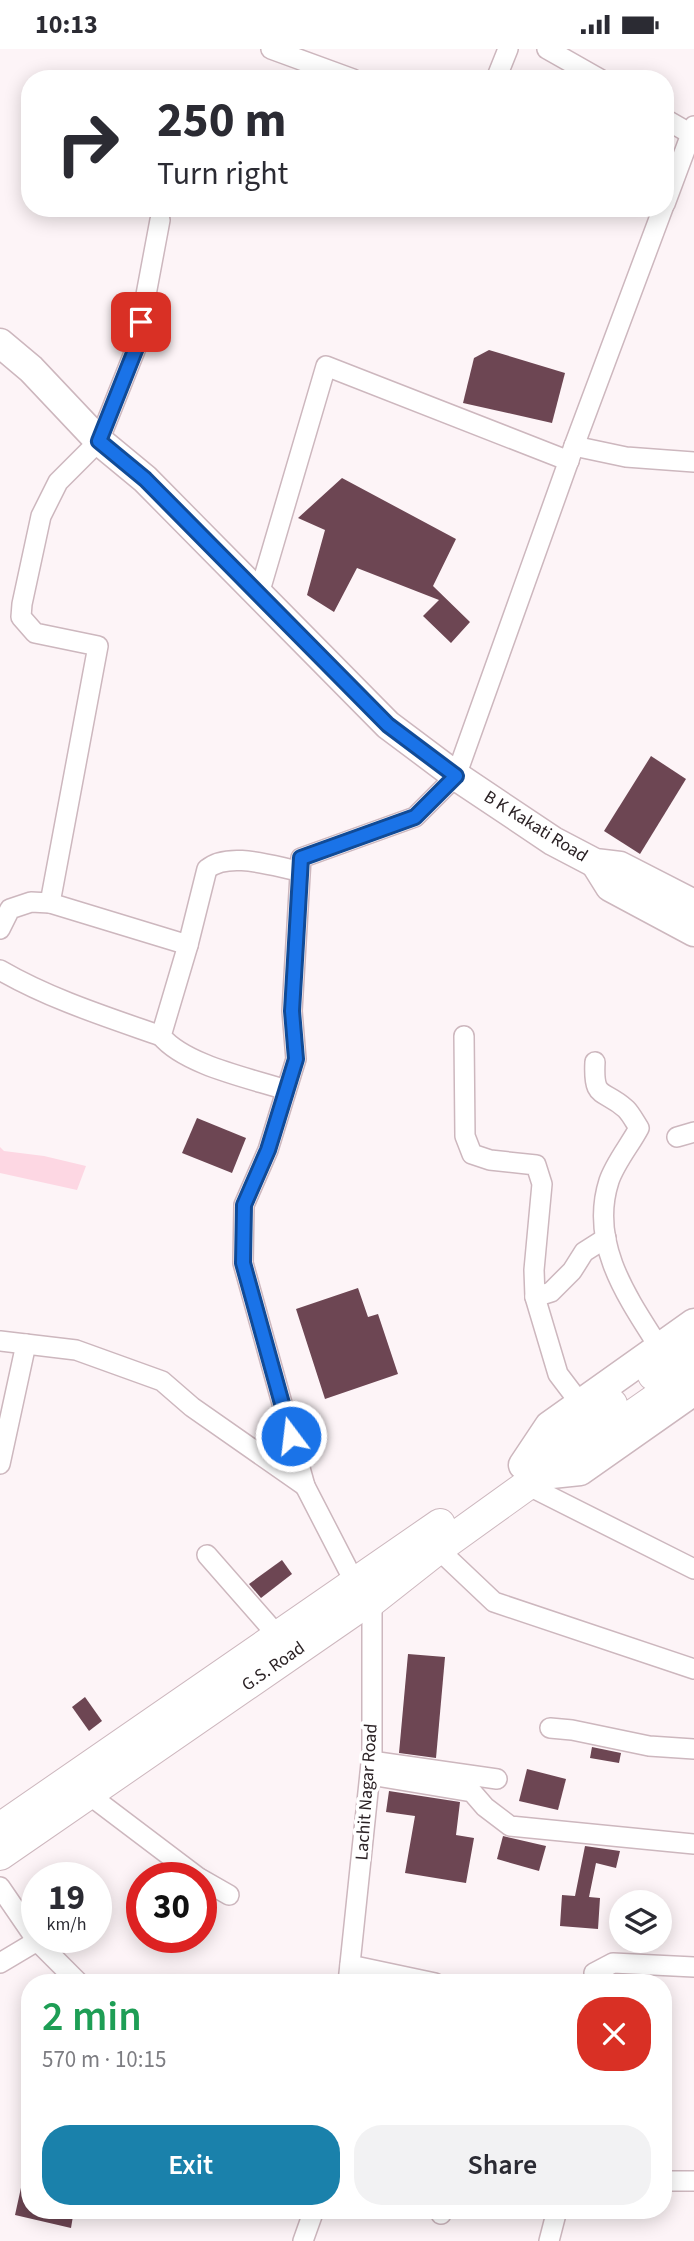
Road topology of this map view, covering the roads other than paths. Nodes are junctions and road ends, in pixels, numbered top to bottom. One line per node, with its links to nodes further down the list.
1 (271, 49): 4 (street)
2 (508, 49): 5 (street)
3 (547, 49): 6 (street)
4 (328, 70)
5 (500, 70)
6 (584, 70)
7 (674, 123): 8 (street)
8 (692, 130): 9 (street)
9 (674, 179)
10 (660, 217): 14 (street)
11 (160, 221): 13 (street)
12 (0, 343): 13 (main road, B K Kakati Road)
13 (99, 441): 16 (main road, B K Kakati Road); 20 (street)
14 (572, 453): 15 (street); 16 (street); 17 (street)
15 (694, 462)
16 (259, 594): 17 (main road, B K Kakati Road)
17 (456, 776): 18 (main road, B K Kakati Road); 19 (street)
18 (596, 863): 21 (main road, B K Kakati Road); 23 (main road)
19 (299, 870): 24 (street); 29 (street)
20 (50, 903): 22 (street); 24 (street)
21 (694, 904)
22 (0, 929)
23 (694, 932)
24 (188, 945): 26 (street)
25 (0, 970): 26 (street)
26 (161, 1036): 29 (street)
27 (464, 1036): 31 (street)
28 (594, 1062): 30 (street)
29 (286, 1090): 43 (street)
30 (606, 1238): 31 (street); 36 (street)
31 (536, 1297): 39 (street)
32 (694, 1324): 36 (main road)
33 (0, 1341): 34 (street)
34 (26, 1344): 41 (street); 43 (street)
35 (694, 1346): 40 (main road)
36 (659, 1347): 39 (main road)
37 (694, 1372): 40 (main road)
38 (694, 1391): 42 (main road)
39 (580, 1403): 42 (main road)
40 (570, 1446): 42 (main road)
41 (0, 1464)
42 (530, 1476): 44 (main road, G.S. Road); 46 (street); 47 (main road, G.S. Road)
43 (305, 1486): 47 (street)
44 (438, 1549): 47 (main road, G.S. Road); 49 (street)
45 (207, 1555): 48 (street)
46 (694, 1569)
47 (364, 1592): 48 (main road, G.S. Road); 52 (street, Lachit Nagar Road); 54 (main road, G.S. Road)
48 (278, 1636): 55 (main road, G.S. Road)
49 (694, 1669)
50 (550, 1728): 51 (street)
51 (694, 1749)
52 (370, 1768): 53 (street); 56 (street); 69 (street, Lachit Nagar Road)
53 (497, 1779)
54 (88, 1794): 57 (main road, G.S. Road); 58 (street)
55 (0, 1828)
56 (694, 1845)
57 (0, 1855)
58 (179, 1862)
59 (0, 1887): 62 (street)
60 (217, 1888): 61 (street)
61 (229, 1895)
62 (21, 1918)
63 (21, 1951): 65 (street)
64 (49, 1953): 68 (street)
65 (0, 1963)
66 (694, 1967): 67 (street)
67 (594, 1973)
68 (70, 1974)
69 (349, 1974)
70 (672, 2181): 71 (street)
71 (694, 2181)
72 (311, 2219): 74 (street)
73 (555, 2219): 75 (street)
74 (303, 2241)
75 (549, 2241)

